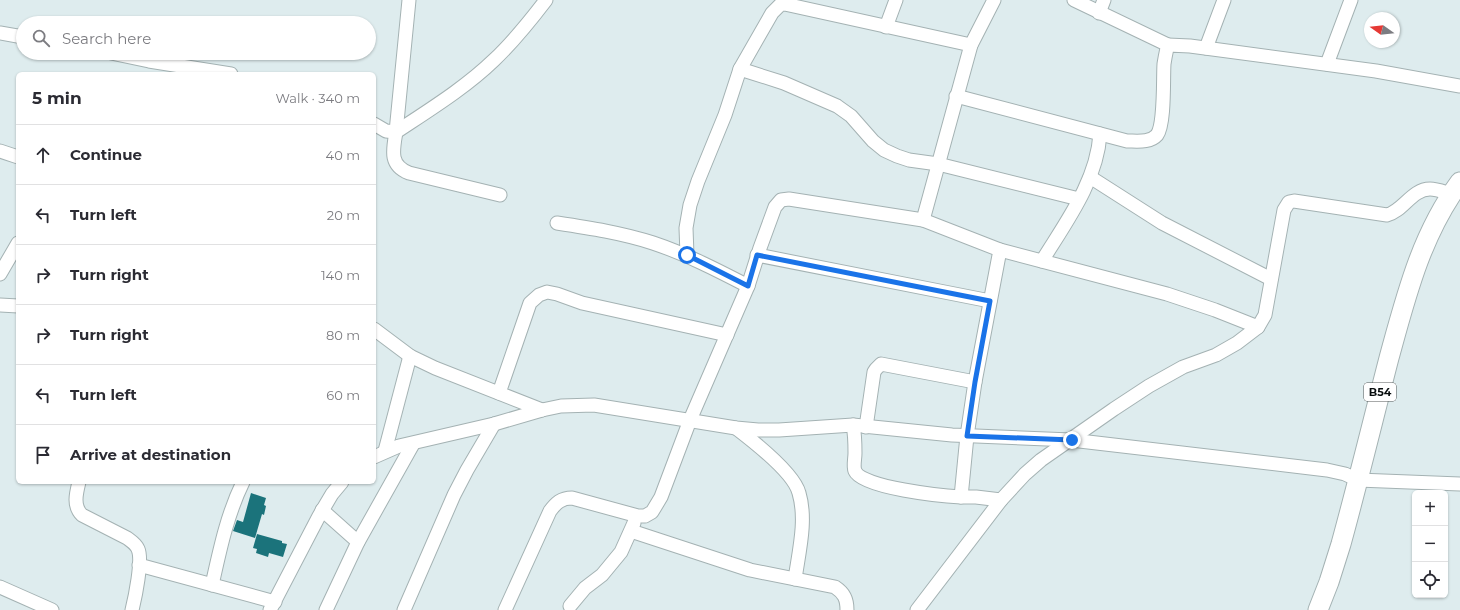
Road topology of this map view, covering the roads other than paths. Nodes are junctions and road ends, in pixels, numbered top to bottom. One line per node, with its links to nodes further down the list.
1 (408, 0): 25 (street)
2 (533, 0): 11 (street)
3 (546, 0): 11 (street)
4 (896, 0): 12 (street)
5 (994, 0): 15 (street)
6 (1074, 0): 10 (street)
7 (1104, 0): 10 (street)
8 (1224, 0): 17 (street)
9 (1351, 0): 19 (street)
10 (1099, 13): 16 (street)
11 (532, 18): 25 (street)
12 (886, 27): 15 (street); 20 (street)
13 (0, 33): 14 (street)
14 (16, 36)
15 (971, 45): 23 (street)
16 (1168, 45): 17 (street); 26 (street)
17 (1206, 48): 19 (street)
18 (144, 60): 21 (street)
19 (1327, 64): 22 (street)
20 (740, 69): 29 (street); 38 (street)
21 (218, 72)
22 (1460, 86)
23 (956, 96): 26 (street); 29 (street)
24 (376, 125): 25 (street)
25 (396, 132): 32 (street)
26 (1100, 134): 30 (street)
27 (0, 151): 28 (street)
28 (16, 156)
29 (938, 164): 33 (street); 34 (street)
30 (1090, 177): 33 (street); 42 (street)
31 (1456, 188): 42 (street); 63 (highway, B54)
32 (500, 195)
33 (1079, 200): 40 (street)
34 (923, 220): 37 (street); 39 (street)
35 (557, 223): 38 (street)
36 (16, 246): 41 (street)
37 (1000, 250): 40 (street); 44 (street)
38 (687, 255): 43 (street)
39 (757, 255): 43 (street); 44 (street)
40 (1042, 261): 47 (street)
41 (0, 274)
42 (1271, 279): 47 (street)
43 (748, 286): 49 (street)
44 (990, 301): 51 (street)
45 (0, 305): 46 (street)
46 (16, 306)
47 (1258, 327): 60 (street)
48 (376, 330): 50 (street)
49 (727, 335): 52 (street); 54 (street)
50 (410, 356): 52 (street); 62 (street)
51 (975, 382): 57 (street); 59 (street)
52 (499, 393): 53 (street)
53 (542, 410): 54 (street); 55 (street)
54 (690, 420): 58 (street); 71 (street)
55 (494, 424): 61 (street); 83 (street)
56 (853, 425): 57 (street); 58 (street); 68 (street)
57 (866, 427): 59 (street)
58 (736, 428): 75 (street)
59 (967, 436): 60 (street); 68 (street)
60 (1072, 440): 63 (street); 69 (street)
61 (413, 444): 62 (street); 73 (street)
62 (380, 454)
63 (1358, 480): 67 (street); 87 (highway, B54)
64 (79, 484): 74 (street)
65 (242, 484): 76 (street)
66 (340, 484): 70 (street)
67 (1460, 484)
68 (961, 497): 69 (street)
69 (1001, 500): 86 (street)
70 (322, 510): 73 (street); 78 (street)
71 (638, 516): 72 (street); 84 (street)
72 (631, 531): 75 (street); 79 (street)
73 (358, 542): 82 (street)
74 (139, 565): 76 (street); 81 (street)
75 (795, 579): 85 (street)
76 (212, 585): 78 (street)
77 (0, 587): 80 (street)
78 (273, 606)
79 (570, 606)
80 (52, 610)
81 (132, 610)
82 (326, 610)
83 (404, 610)
84 (506, 610)
85 (848, 610)
86 (917, 610)
87 (1318, 610)

